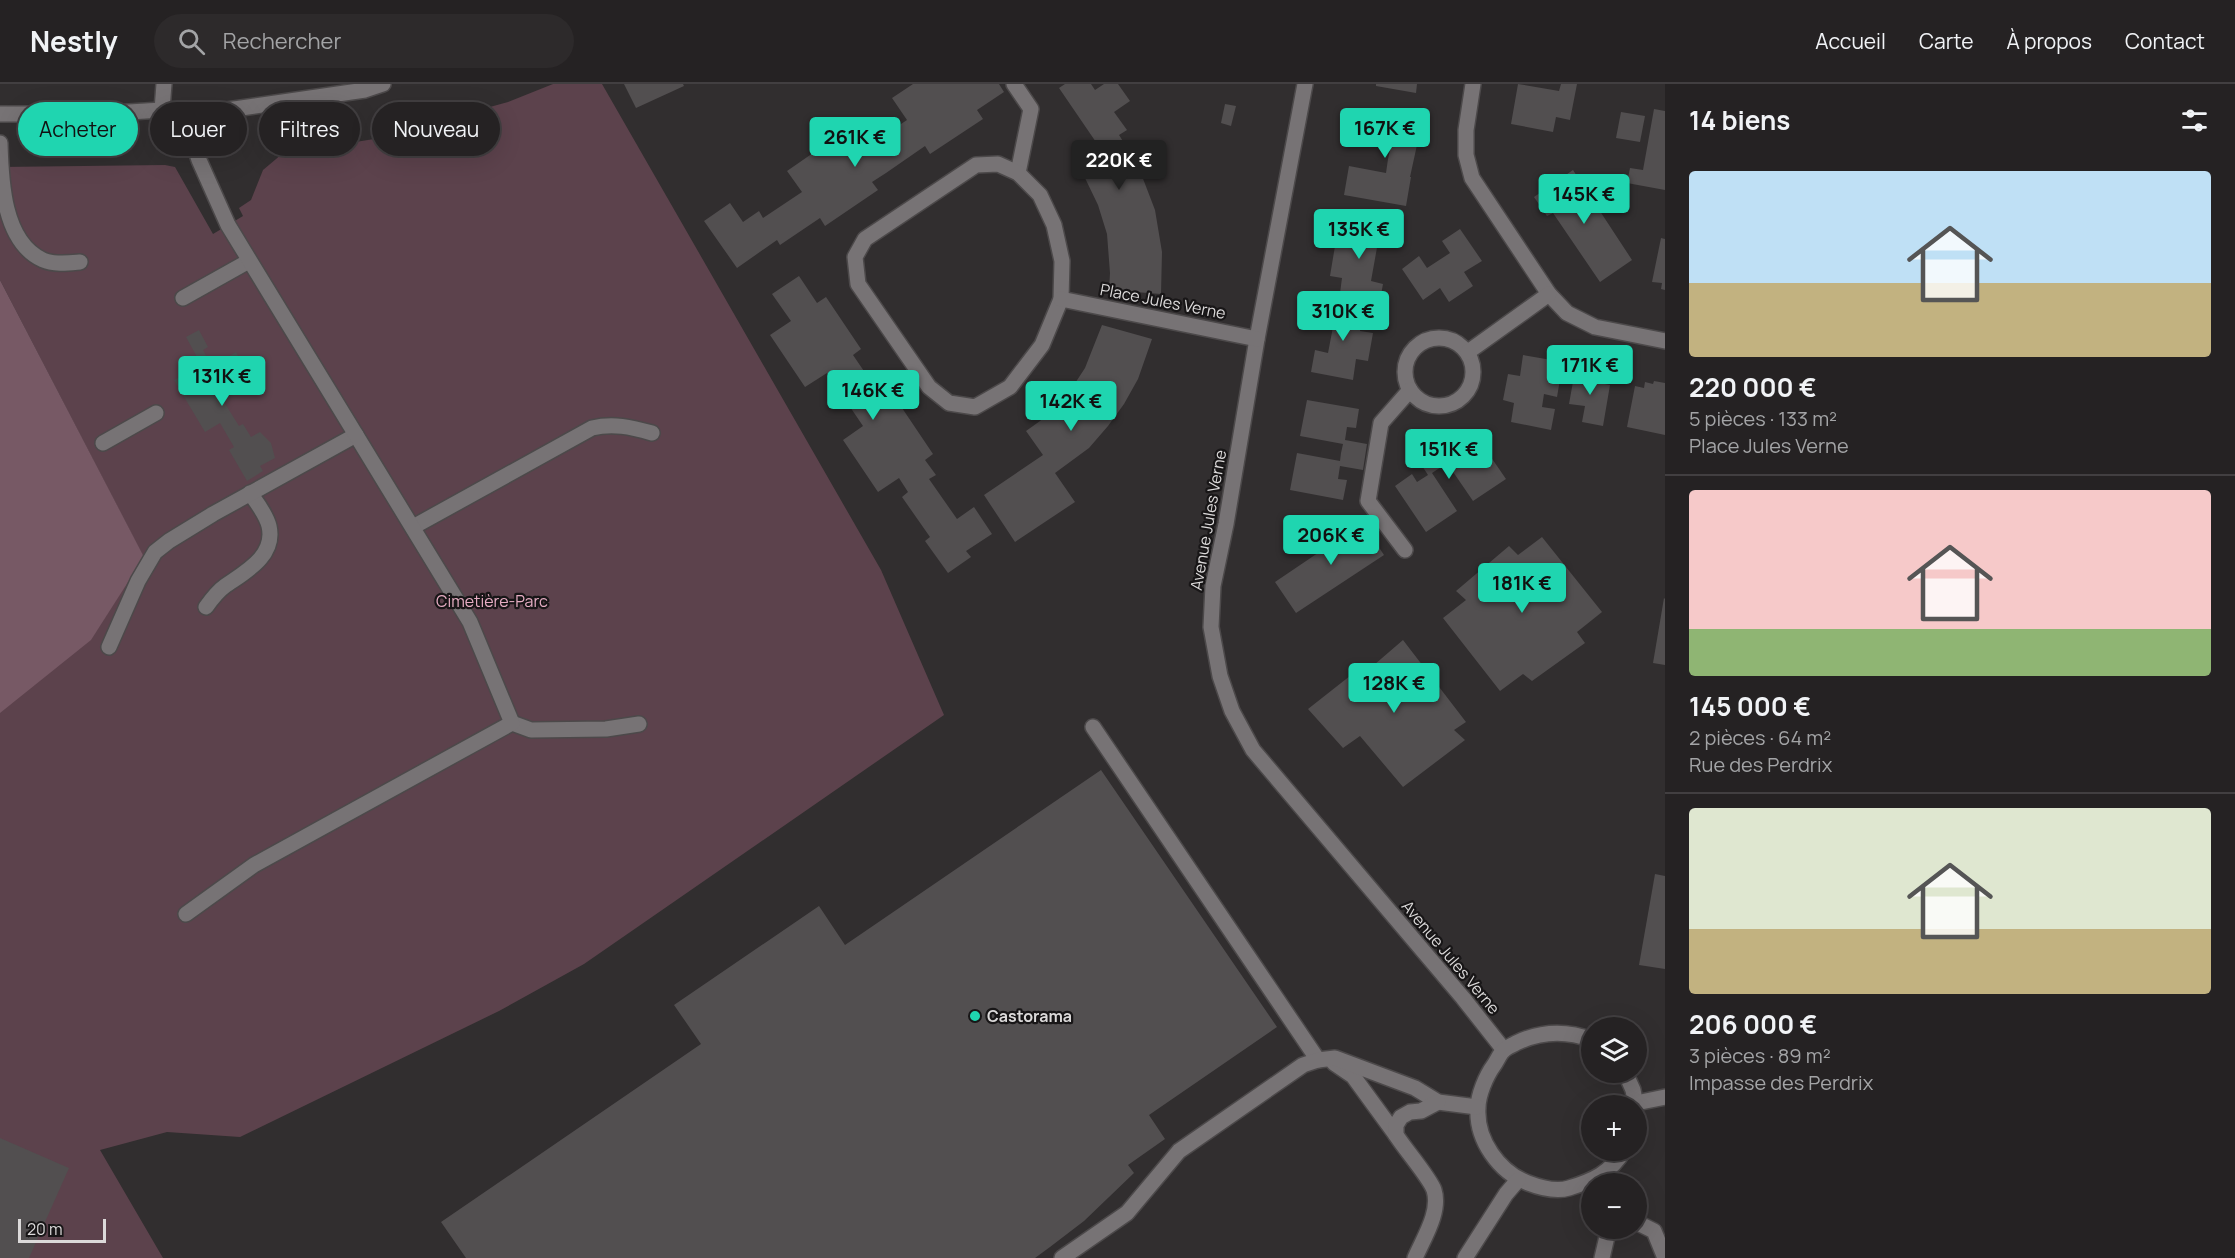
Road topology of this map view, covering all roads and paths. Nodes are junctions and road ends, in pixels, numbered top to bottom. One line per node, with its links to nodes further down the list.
1 (164, 84): 6 (street)
2 (383, 84): 7 (street)
3 (1014, 84): 12 (street)
4 (1305, 84): 18 (street, Avenue Jules Verne)
5 (1473, 84): 15 (street)
6 (163, 102)
7 (247, 107)
8 (150, 111): 9 (street)
9 (0, 114)
10 (0, 143): 14 (street)
11 (198, 156): 13 (street)
12 (1018, 173): 17 (street); 17 (street)
13 (249, 261): 16 (street); 24 (street)
14 (80, 262)
15 (1550, 294): 19 (street); 20 (street)
16 (183, 298)
17 (1061, 299): 18 (street, Place Jules Verne)
18 (1257, 339): 36 (street, Avenue Jules Verne)
19 (1665, 341)
20 (1468, 352): 21 (street); 21 (street)
21 (1410, 390): 28 (street)
22 (156, 413): 25 (street)
23 (652, 432): 27 (street)
24 (356, 435): 26 (street); 27 (street)
25 (104, 443)
26 (250, 493): 29 (street); 30 (street)
27 (413, 527): 31 (street)
28 (1405, 550)
29 (206, 607)
30 (109, 647)
31 (512, 723): 32 (street); 34 (street)
32 (639, 724)
33 (1093, 727): 37 (street)
34 (186, 914)
35 (1581, 1037): 36 (street)
36 (1504, 1050): 41 (street)
37 (1323, 1060): 40 (street); 42 (street); 49 (street)
38 (1665, 1097): 39 (street)
39 (1647, 1101)
40 (1438, 1102): 41 (street); 42 (street)
41 (1477, 1107): 45 (street)
42 (1396, 1135): 50 (street)
43 (1617, 1161): 44 (street)
44 (1604, 1173)
45 (1518, 1179): 46 (street); 51 (street)
46 (1581, 1185)
47 (1647, 1228): 53 (street)
48 (1606, 1239): 52 (street)
49 (1062, 1258)
50 (1415, 1258)
51 (1465, 1258)
52 (1602, 1258)
53 (1665, 1258)

